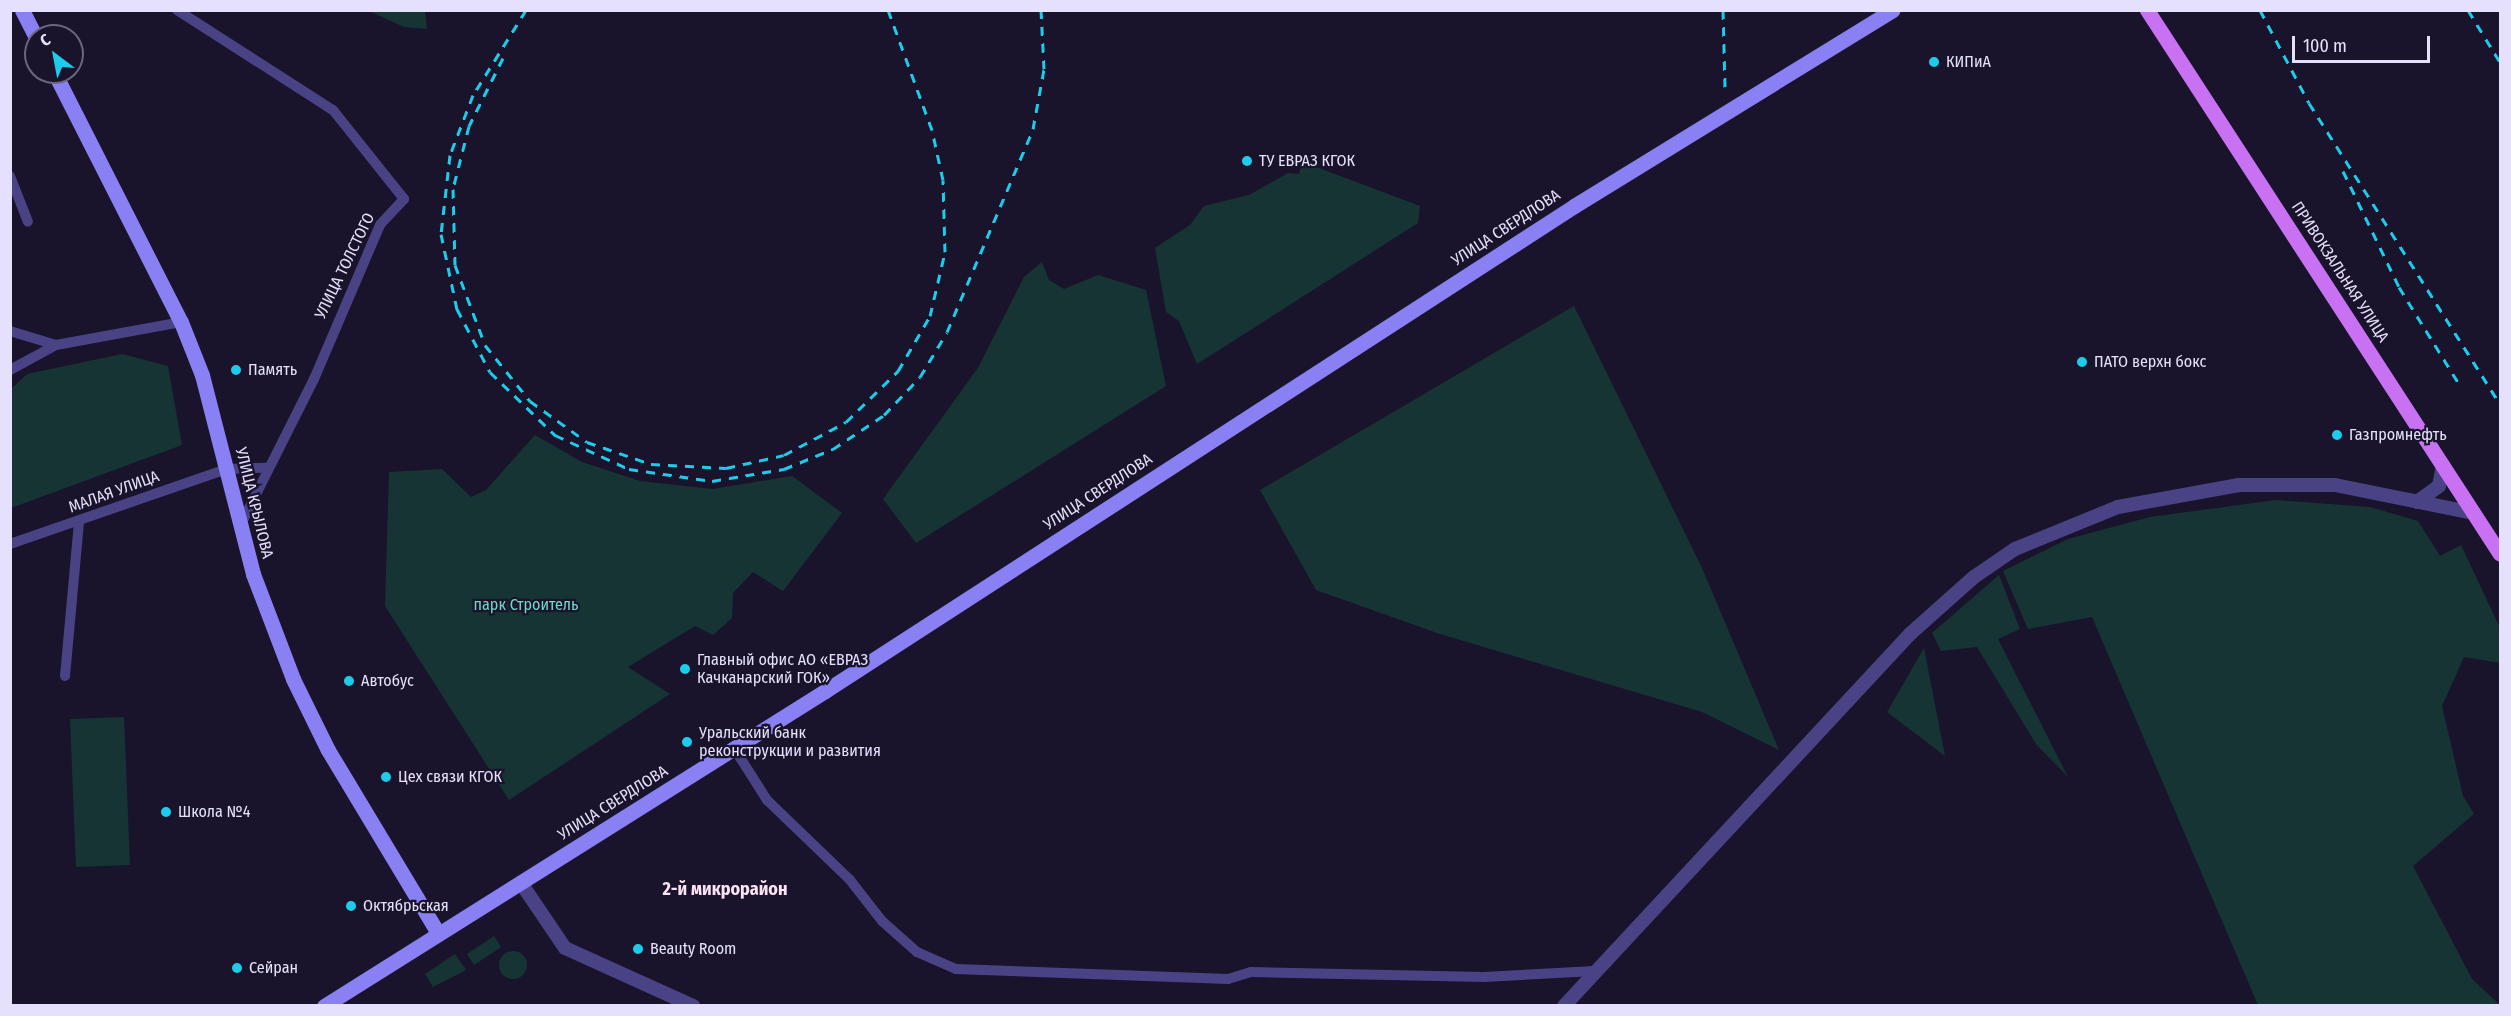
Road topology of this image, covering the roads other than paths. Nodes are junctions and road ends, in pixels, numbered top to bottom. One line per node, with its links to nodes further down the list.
1 (21, 10): 5 (main road)
2 (177, 10): 14 (street, УЛИЦА ТОЛСТОГО)
3 (1892, 10): 23 (main road, УЛИЦА СВЕРДЛОВА)
4 (2147, 10): 13 (main road, ПРИВОКЗАЛЬНАЯ УЛИЦА)
5 (28, 24)
6 (60, 84): 9 (main road, УЛИЦА КРЫЛОВА)
7 (10, 176): 8 (street)
8 (28, 222)
9 (181, 322): 11 (street); 15 (main road, УЛИЦА КРЫЛОВА)
10 (10, 331): 11 (street)
11 (56, 345): 12 (street)
12 (10, 370)
13 (2443, 465): 16 (street); 17 (main road, ПРИВОКЗАЛЬНАЯ УЛИЦА)
14 (265, 468): 15 (street, МАЛАЯ УЛИЦА); 19 (street, УЛИЦА ТОЛСТОГО)
15 (227, 469): 18 (street, МАЛАЯ УЛИЦА); 19 (main road, УЛИЦА КРЫЛОВА)
16 (2417, 502): 17 (street); 26 (street)
17 (2474, 513): 21 (main road, ПРИВОКЗАЛЬНАЯ УЛИЦА)
18 (79, 521): 20 (street, МАЛАЯ УЛИЦА); 22 (street)
19 (241, 524): 25 (main road, УЛИЦА КРЫЛОВА)
20 (10, 544)
21 (2500, 554)
22 (65, 676)
23 (734, 748): 24 (main road, УЛИЦА СВЕРДЛОВА); 26 (street)
24 (521, 883): 25 (main road, УЛИЦА СВЕРДЛОВА); 28 (street)
25 (438, 933): 27 (main road, УЛИЦА СВЕРДЛОВА)
26 (1595, 971): 29 (street)
27 (324, 1005)
28 (693, 1005)
29 (1564, 1005)

